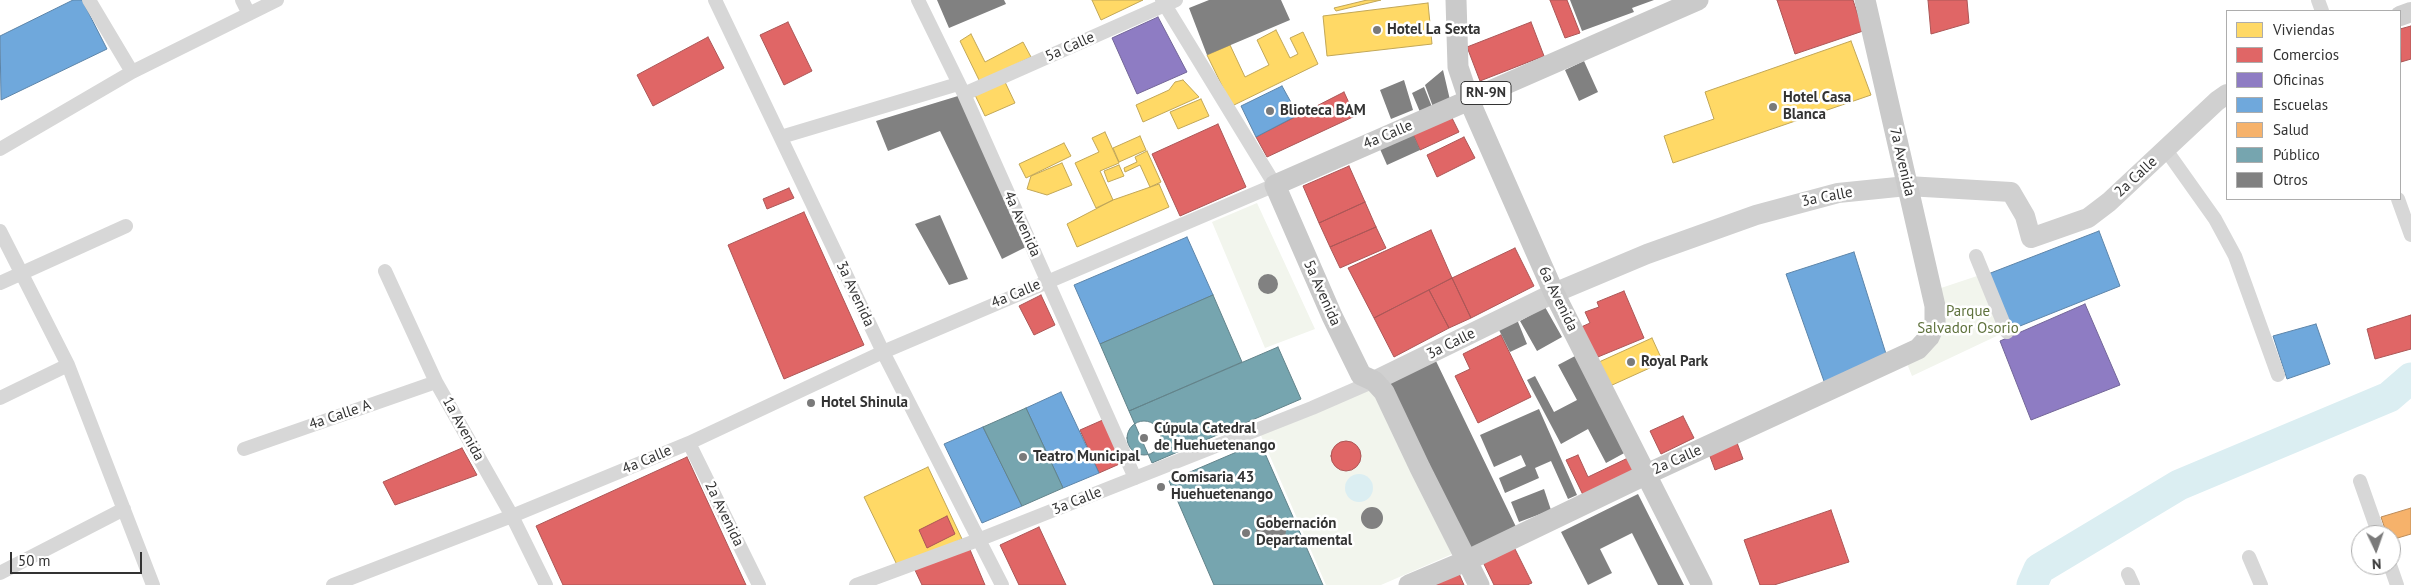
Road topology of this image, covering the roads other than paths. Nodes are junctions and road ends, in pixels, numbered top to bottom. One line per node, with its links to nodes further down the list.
1 (89, 0): 11 (street)
2 (242, 0): 10 (street)
3 (277, 0): 10 (street)
4 (715, 0): 15 (street, 3a Avenida)
5 (918, 0): 12 (street, 4a Avenida)
6 (1456, 0): 14 (main road, 6a Avenida / RN-9N)
7 (1698, 0): 14 (main road, 4a Calle / RN-9N)
8 (1865, 0): 19 (main road, 7a Avenida)
9 (1168, 2): 12 (street, 5a Calle); 18 (street, 5a Avenida)
10 (250, 14): 11 (street)
11 (132, 72): 16 (street)
12 (961, 89): 15 (street, 5a Calle); 28 (street, 4a Avenida)
13 (2226, 95): 17 (main road, 2a Calle)
14 (1469, 100): 18 (main road, 4a Calle / RN-9N); 30 (main road, 6a Avenida / RN-9N)
15 (781, 137): 33 (street, 3a Avenida)
16 (0, 149)
17 (2166, 150): 24 (main road, 2a Calle); 35 (street)
18 (1274, 185): 28 (street, 4a Calle); 36 (main road, 5a Avenida)
19 (1907, 186): 24 (main road, 3a Calle); 30 (main road, 3a Calle); 31 (main road, 7a Avenida)
20 (2403, 202): 23 (street)
21 (126, 226): 27 (street)
22 (0, 231): 27 (street)
23 (2411, 235)
24 (2032, 238)
25 (1976, 256): 32 (street)
26 (385, 271): 37 (street, 1a Avenida)
27 (20, 274): 29 (street); 34 (street)
28 (1048, 281): 33 (street, 4a Calle); 42 (street, 4a Avenida)
29 (0, 283)
30 (1554, 293): 36 (main road, 3a Calle); 41 (main road, 6a Avenida / RN-9N)
31 (1935, 324): 41 (main road, 2a Calle)
32 (2007, 332)
33 (883, 352): 39 (street, 4a Calle); 47 (street, 3a Avenida)
34 (68, 365): 38 (street); 44 (street)
35 (2278, 375)
36 (1374, 380): 42 (street, 3a Calle); 49 (main road, 5a Avenida)
37 (436, 382): 40 (street, 4a Calle A); 45 (street, 1a Avenida)
38 (0, 398)
39 (689, 443): 45 (street, 4a Calle); 54 (street, 2a Avenida)
40 (244, 449)
41 (1647, 474): 49 (main road, 2a Calle); 59 (main road, 6a Avenida / RN-9N)
42 (1135, 478): 47 (street, 3a Calle)
43 (2360, 480): 46 (street)
44 (124, 509): 50 (street); 51 (street)
45 (512, 516): 52 (street, 4a Calle); 53 (street, 1a Avenida)
46 (2376, 525)
47 (978, 540): 55 (street, 3a Calle); 56 (street, 3a Avenida)
48 (2249, 557): 60 (street)
49 (1466, 561): 57 (main road, 2a Calle); 58 (main road, 5a Avenida)
50 (0, 572)
51 (153, 585)
52 (333, 585)
53 (546, 585)
54 (759, 585)
55 (856, 585)
56 (1002, 585)
57 (1409, 585)
58 (1478, 585)
59 (1702, 585)
60 (2262, 585)

